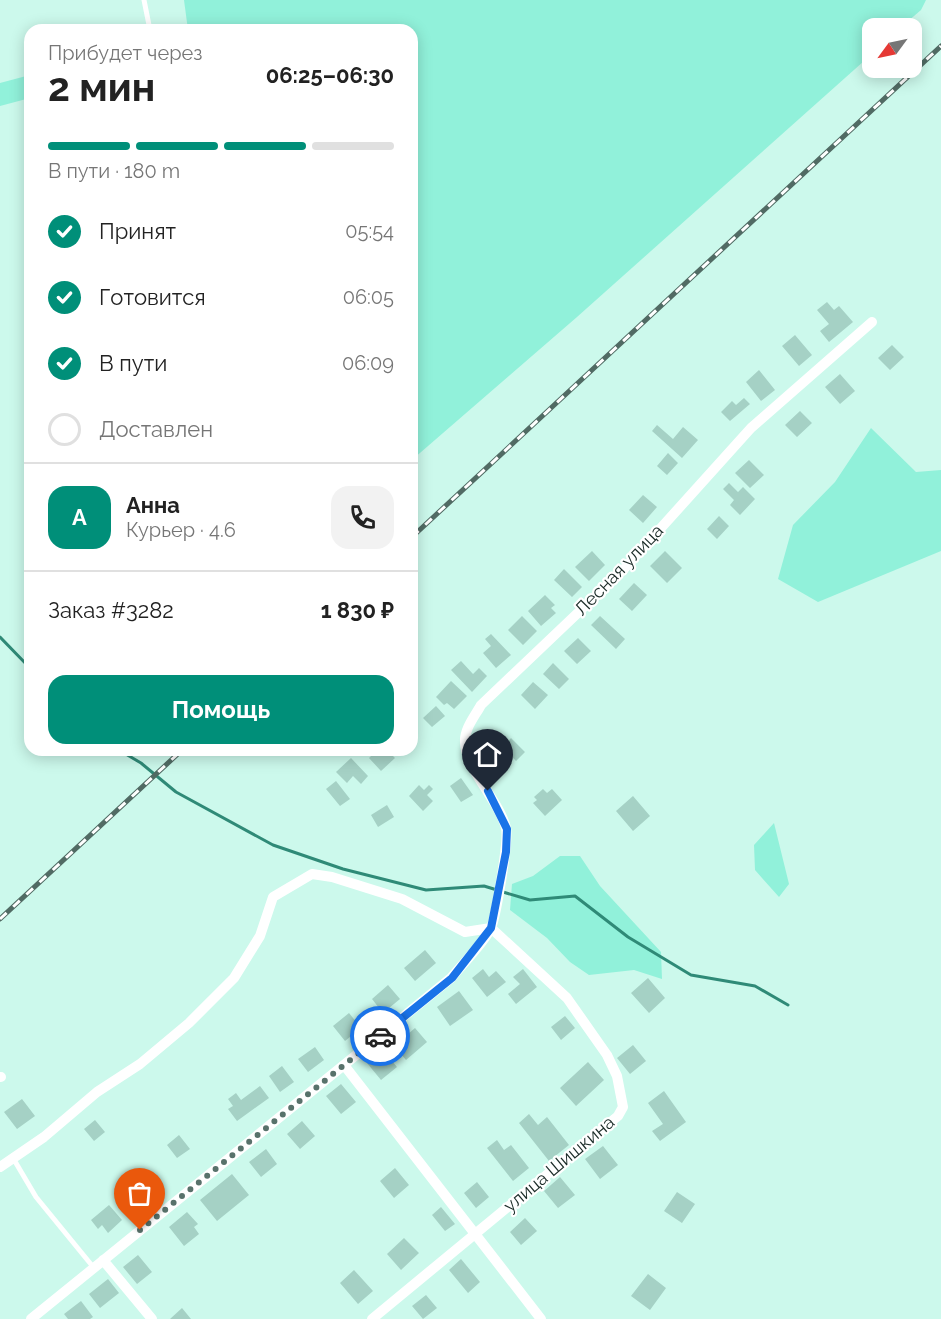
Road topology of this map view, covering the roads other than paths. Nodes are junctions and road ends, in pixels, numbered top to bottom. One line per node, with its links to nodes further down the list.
1 (144, 0): 2 (lane)
2 (149, 24)
3 (872, 322): 4 (street, Лесная улица)
4 (492, 922): 5 (street); 6 (street); 8 (street, улица Шишкина)
5 (344, 1065): 8 (street); 9 (street)
6 (13, 1158): 7 (street); 10 (lane)
7 (0, 1167)
8 (474, 1234): 13 (street, улица Шишкина); 14 (street)
9 (104, 1260): 10 (street); 12 (street)
10 (94, 1268): 11 (street)
11 (31, 1319)
12 (152, 1319)
13 (372, 1319)
14 (541, 1319)

